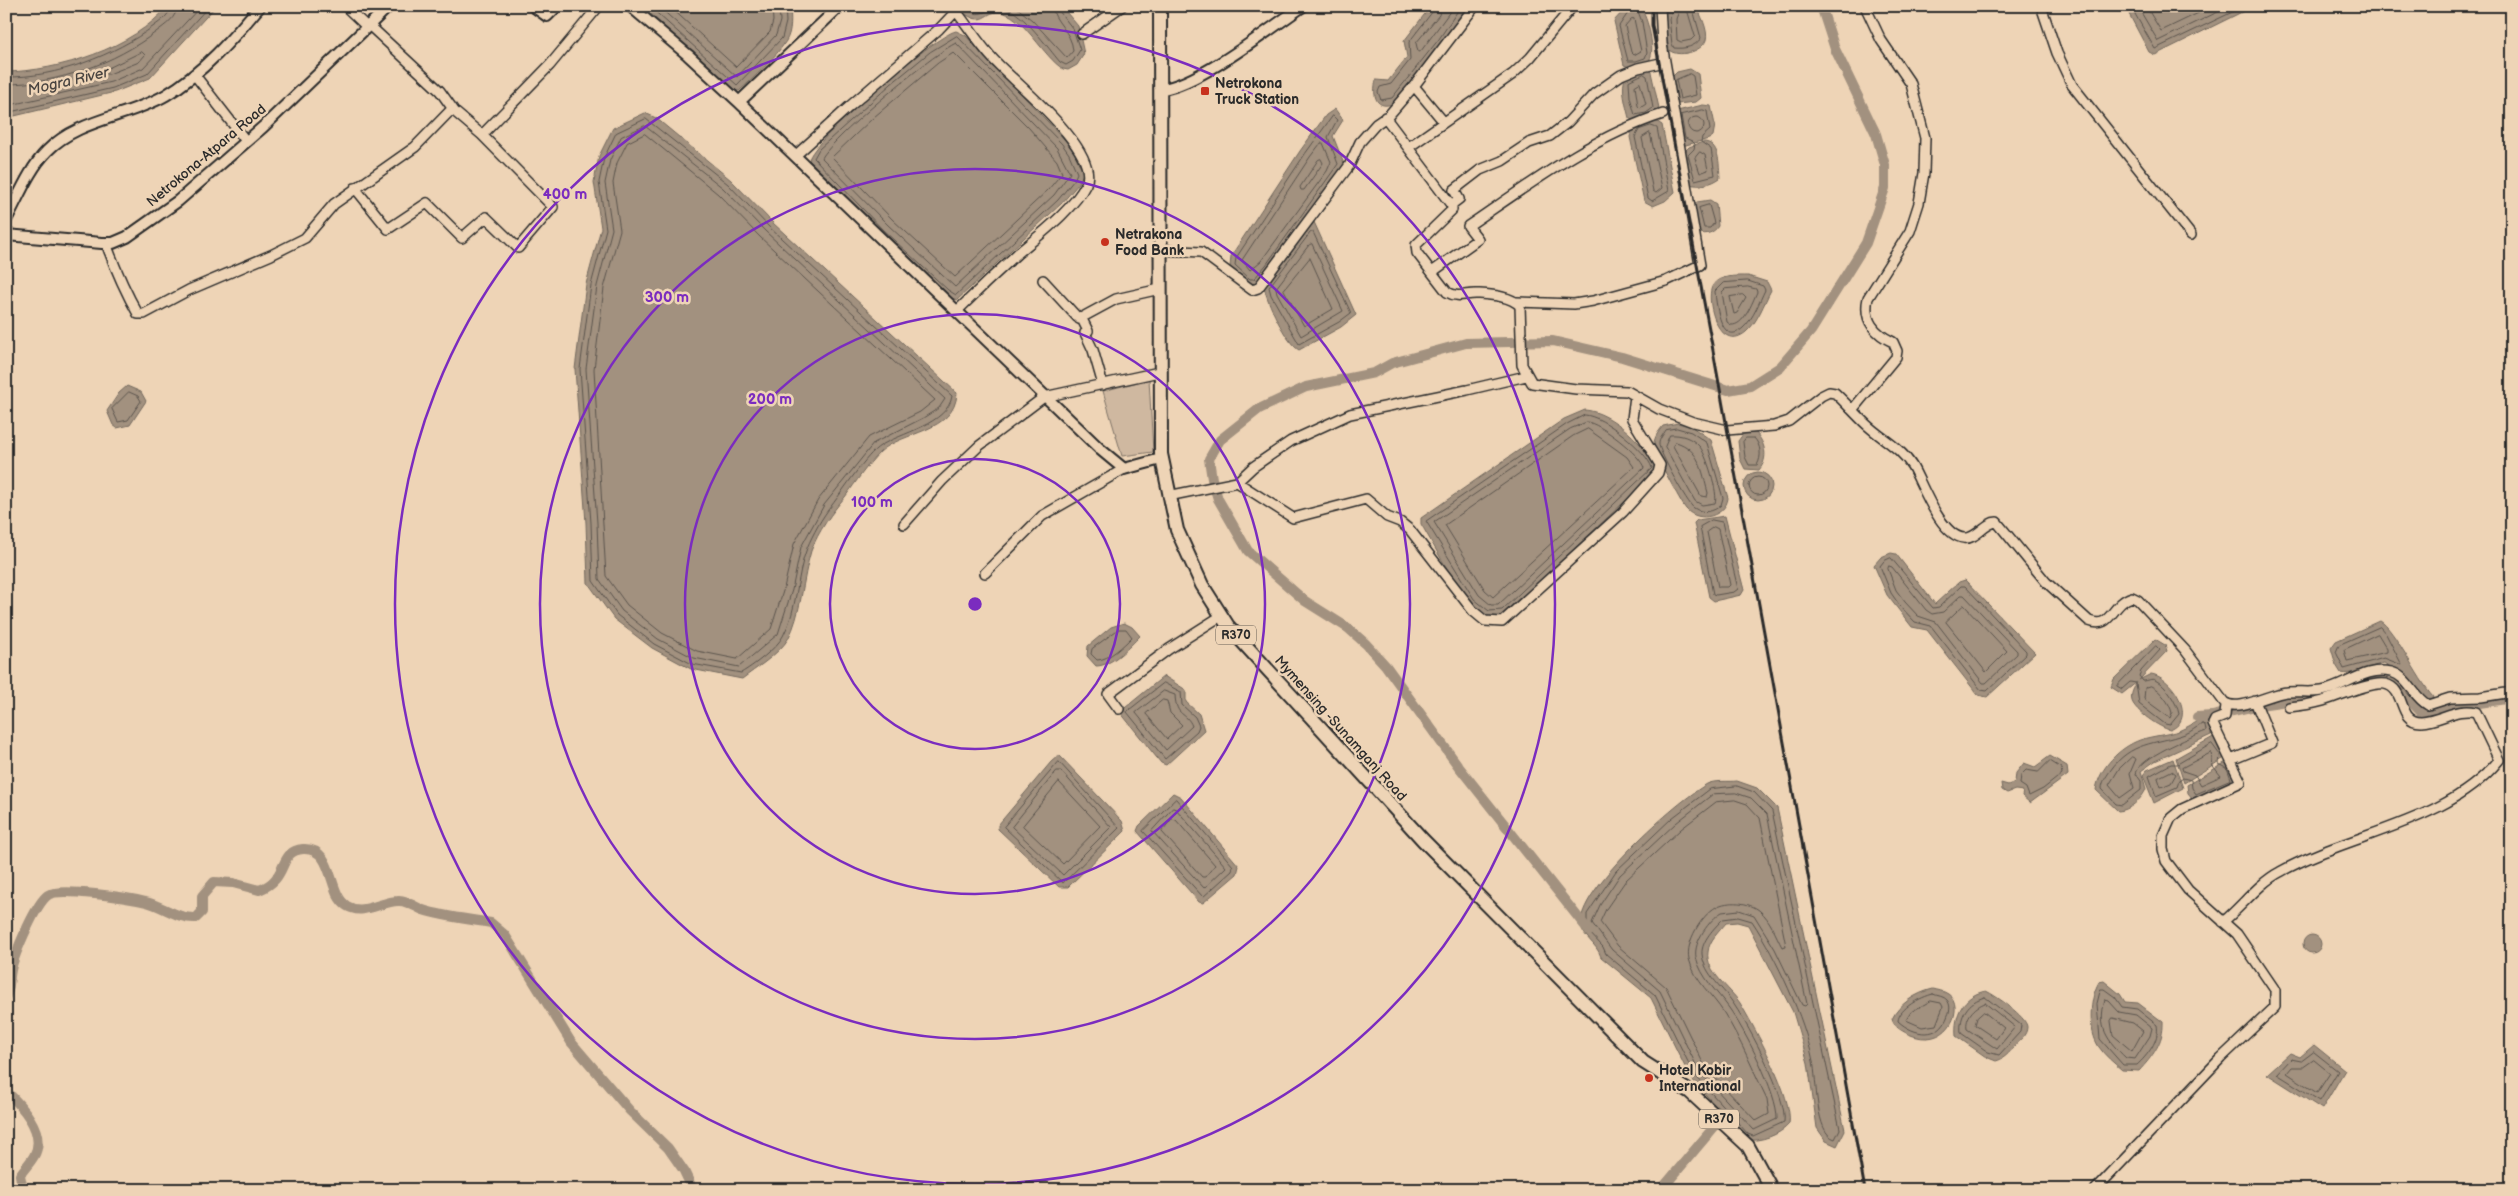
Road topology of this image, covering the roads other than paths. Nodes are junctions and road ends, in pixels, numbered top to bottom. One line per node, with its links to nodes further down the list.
1 (260, 6): 21 (street)
2 (345, 6): 18 (street)
3 (389, 6): 18 (street, Netrokona-Atpara Road)
4 (533, 6): 5 (street)
5 (557, 6)
6 (600, 6): 29 (street)
7 (630, 6): 24 (street)
8 (840, 6): 24 (street)
9 (1122, 6): 19 (street)
10 (1160, 6): 23 (main road, Mymensing -Sunamganj Road / R370)
11 (1303, 6): 23 (street)
12 (1475, 6): 22 (street)
13 (1573, 6): 28 (street)
14 (1660, 6): 20 (street)
15 (1864, 6): 51 (street)
16 (2042, 6): 37 (street)
17 (954, 8): 32 (street); 44 (street)
18 (368, 26): 25 (street); 30 (street, Netrokona-Atpara Road)
19 (1082, 34)
20 (1665, 62): 34 (street); 43 (street)
21 (194, 74): 30 (street); 35 (street)
22 (1414, 86): 27 (street); 28 (street)
23 (1162, 89): 39 (main road, Mymensing -Sunamganj Road / R370)
24 (738, 102): 32 (street)
25 (455, 112): 29 (street); 33 (street)
26 (1663, 114): 40 (street)
27 (1385, 117): 31 (street); 39 (street)
28 (1443, 121): 31 (street)
29 (482, 135): 33 (street)
30 (246, 141): 38 (street, Netrokona-Atpara Road)
31 (1408, 147): 34 (street)
32 (796, 156): 44 (street)
33 (355, 188): 38 (street)
34 (1451, 205): 40 (street)
35 (6, 220)
36 (6, 235): 38 (street, Netrokona-Atpara Road)
37 (2191, 235)
38 (106, 243)
39 (1160, 250): 42 (main road, Mymensing -Sunamganj Road / R370)
40 (1432, 272): 43 (street)
41 (1043, 280): 45 (street)
42 (1160, 289): 45 (street); 46 (main road, Mymensing -Sunamganj Road / R370)
43 (1518, 304): 47 (street)
44 (956, 312): 50 (street)
45 (1079, 319): 48 (street)
46 (1159, 372): 48 (street); 52 (main road, Mymensing -Sunamganj Road / R370)
47 (1526, 376): 49 (street); 54 (street)
48 (1104, 385): 50 (street)
49 (1635, 396): 51 (street); 54 (street)
50 (1044, 397): 53 (street); 56 (street)
51 (1853, 409): 61 (street)
52 (1162, 458): 53 (street); 55 (main road, Mymensing -Sunamganj Road / R370)
53 (1124, 469): 57 (street)
54 (1237, 482): 55 (street)
55 (1168, 496): 58 (main road, Mymensing -Sunamganj Road / R370)
56 (904, 524)
57 (985, 574)
58 (1221, 616): 63 (street); 66 (main road, Mymensing -Sunamganj Road / R370)
59 (2512, 692): 60 (street)
60 (2255, 701): 61 (street); 64 (street)
61 (2226, 704): 64 (street)
62 (2288, 707): 65 (street)
63 (1119, 709)
64 (2231, 760): 65 (street)
65 (2223, 922): 67 (street)
66 (1772, 1190)
67 (2096, 1190)

